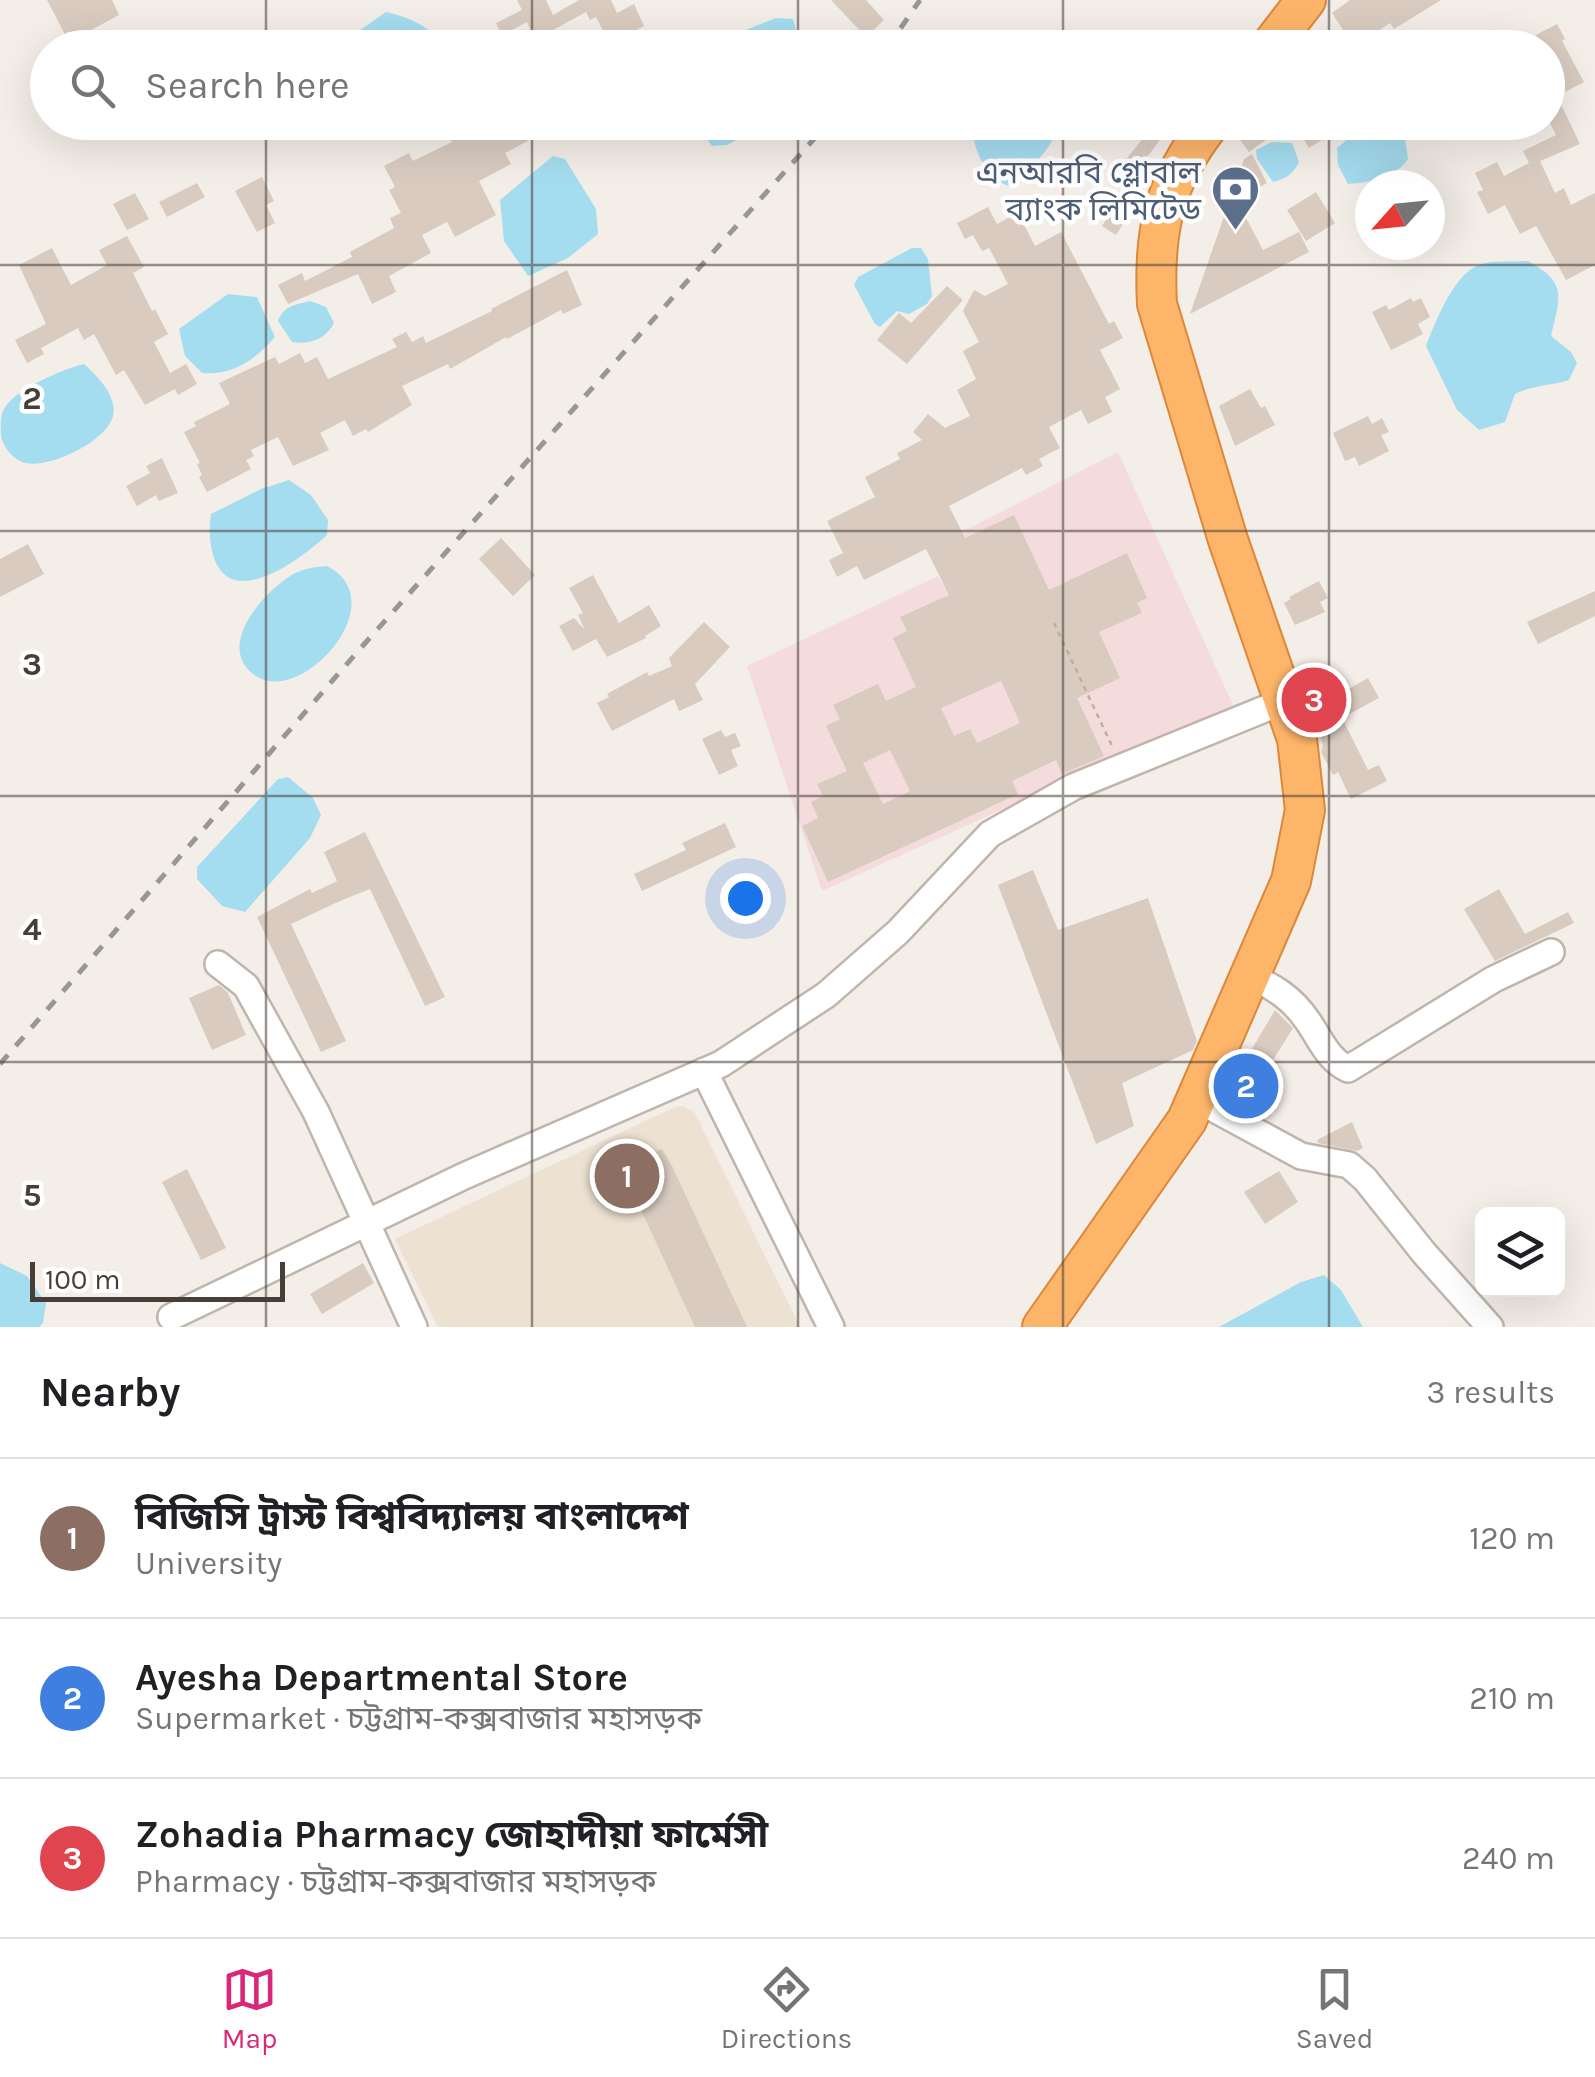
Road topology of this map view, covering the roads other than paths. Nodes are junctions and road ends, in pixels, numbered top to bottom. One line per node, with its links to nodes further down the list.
1 (1306, 0): 2 (highway)
2 (1284, 30)
3 (1200, 140): 4 (highway)
4 (1284, 701): 7 (highway); 8 (street)
5 (1551, 952): 7 (street)
6 (218, 964): 10 (street)
7 (1250, 976): 9 (highway)
8 (704, 1071): 10 (street); 13 (street)
9 (1196, 1099): 14 (highway); 15 (street)
10 (365, 1222): 11 (street); 12 (street)
11 (172, 1316)
12 (414, 1327)
13 (831, 1327)
14 (1042, 1327)
15 (1490, 1327)

